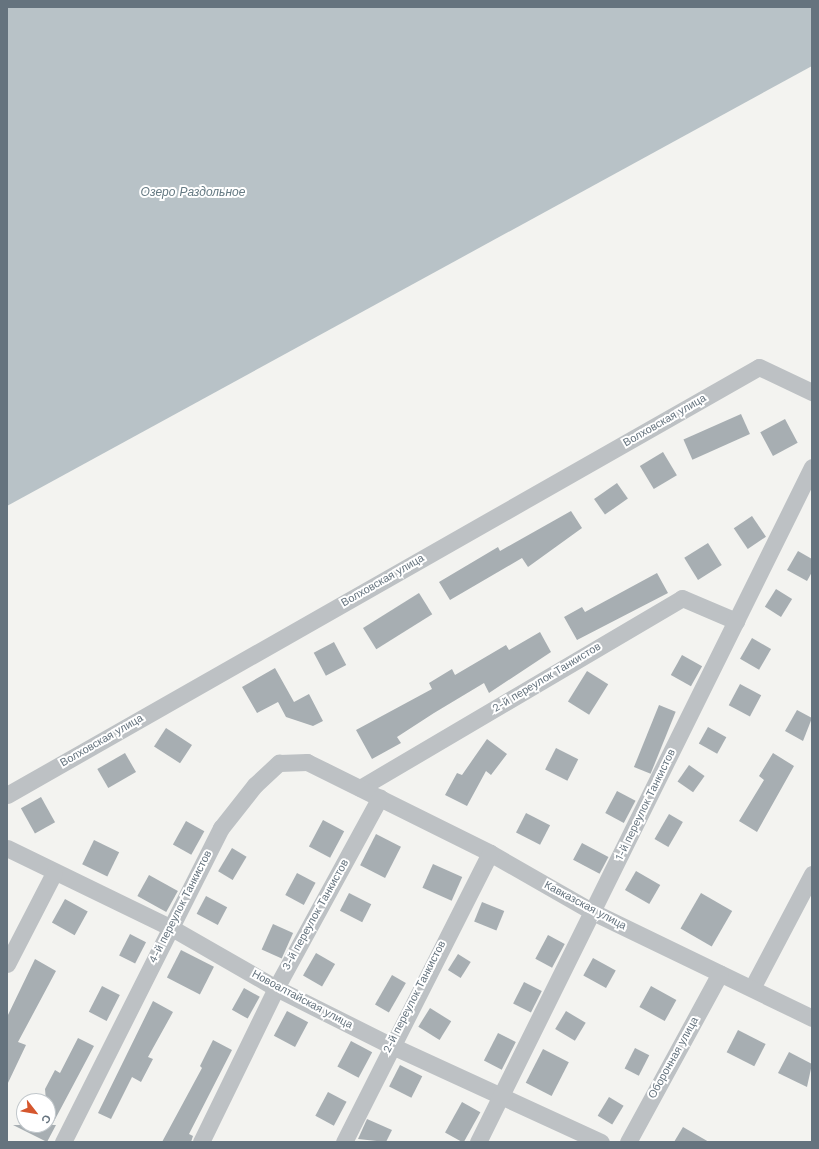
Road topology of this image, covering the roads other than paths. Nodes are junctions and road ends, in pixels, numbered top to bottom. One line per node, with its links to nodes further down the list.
1 (812, 392): 5 (street, Волховская улица)
2 (812, 467): 3 (street, 1-й переулок Танкистов)
3 (736, 621): 4 (street, 2-й переулок Танкистов); 11 (street, 1-й переулок Танкистов)
4 (360, 788): 6 (street, Кавказская улица); 12 (street, 4-й переулок Танкистов)
5 (7, 795)
6 (380, 797): 8 (street, Кавказская улица); 15 (street, 3-й переулок Танкистов)
7 (7, 848): 9 (street, Новоалтайская улица)
8 (490, 853): 11 (street, Кавказская улица); 18 (street, 2-й переулок Танкистов)
9 (54, 873): 12 (street, Новоалтайская улица); 13 (street)
10 (812, 874): 16 (street)
11 (593, 912): 14 (street, Кавказская улица); 19 (street, 1-й переулок Танкистов)
12 (170, 927): 15 (street, Новоалтайская улица); 20 (street, 4-й переулок Танкистов)
13 (7, 964)
14 (720, 973): 16 (street, Кавказская улица); 25 (street, Оборонная улица)
15 (276, 988): 18 (street, Новоалтайская улица); 21 (street, 3-й переулок Танкистов)
16 (752, 988): 17 (street, Кавказская улица)
17 (812, 1018)
18 (390, 1045): 19 (street, Новоалтайская улица); 22 (street, 2-й переулок Танкистов)
19 (501, 1096): 23 (street, 1-й переулок Танкистов); 24 (street, Новоалтайская улица)
20 (63, 1142)
21 (201, 1142)
22 (344, 1142)
23 (478, 1142)
24 (601, 1142)
25 (628, 1142)

